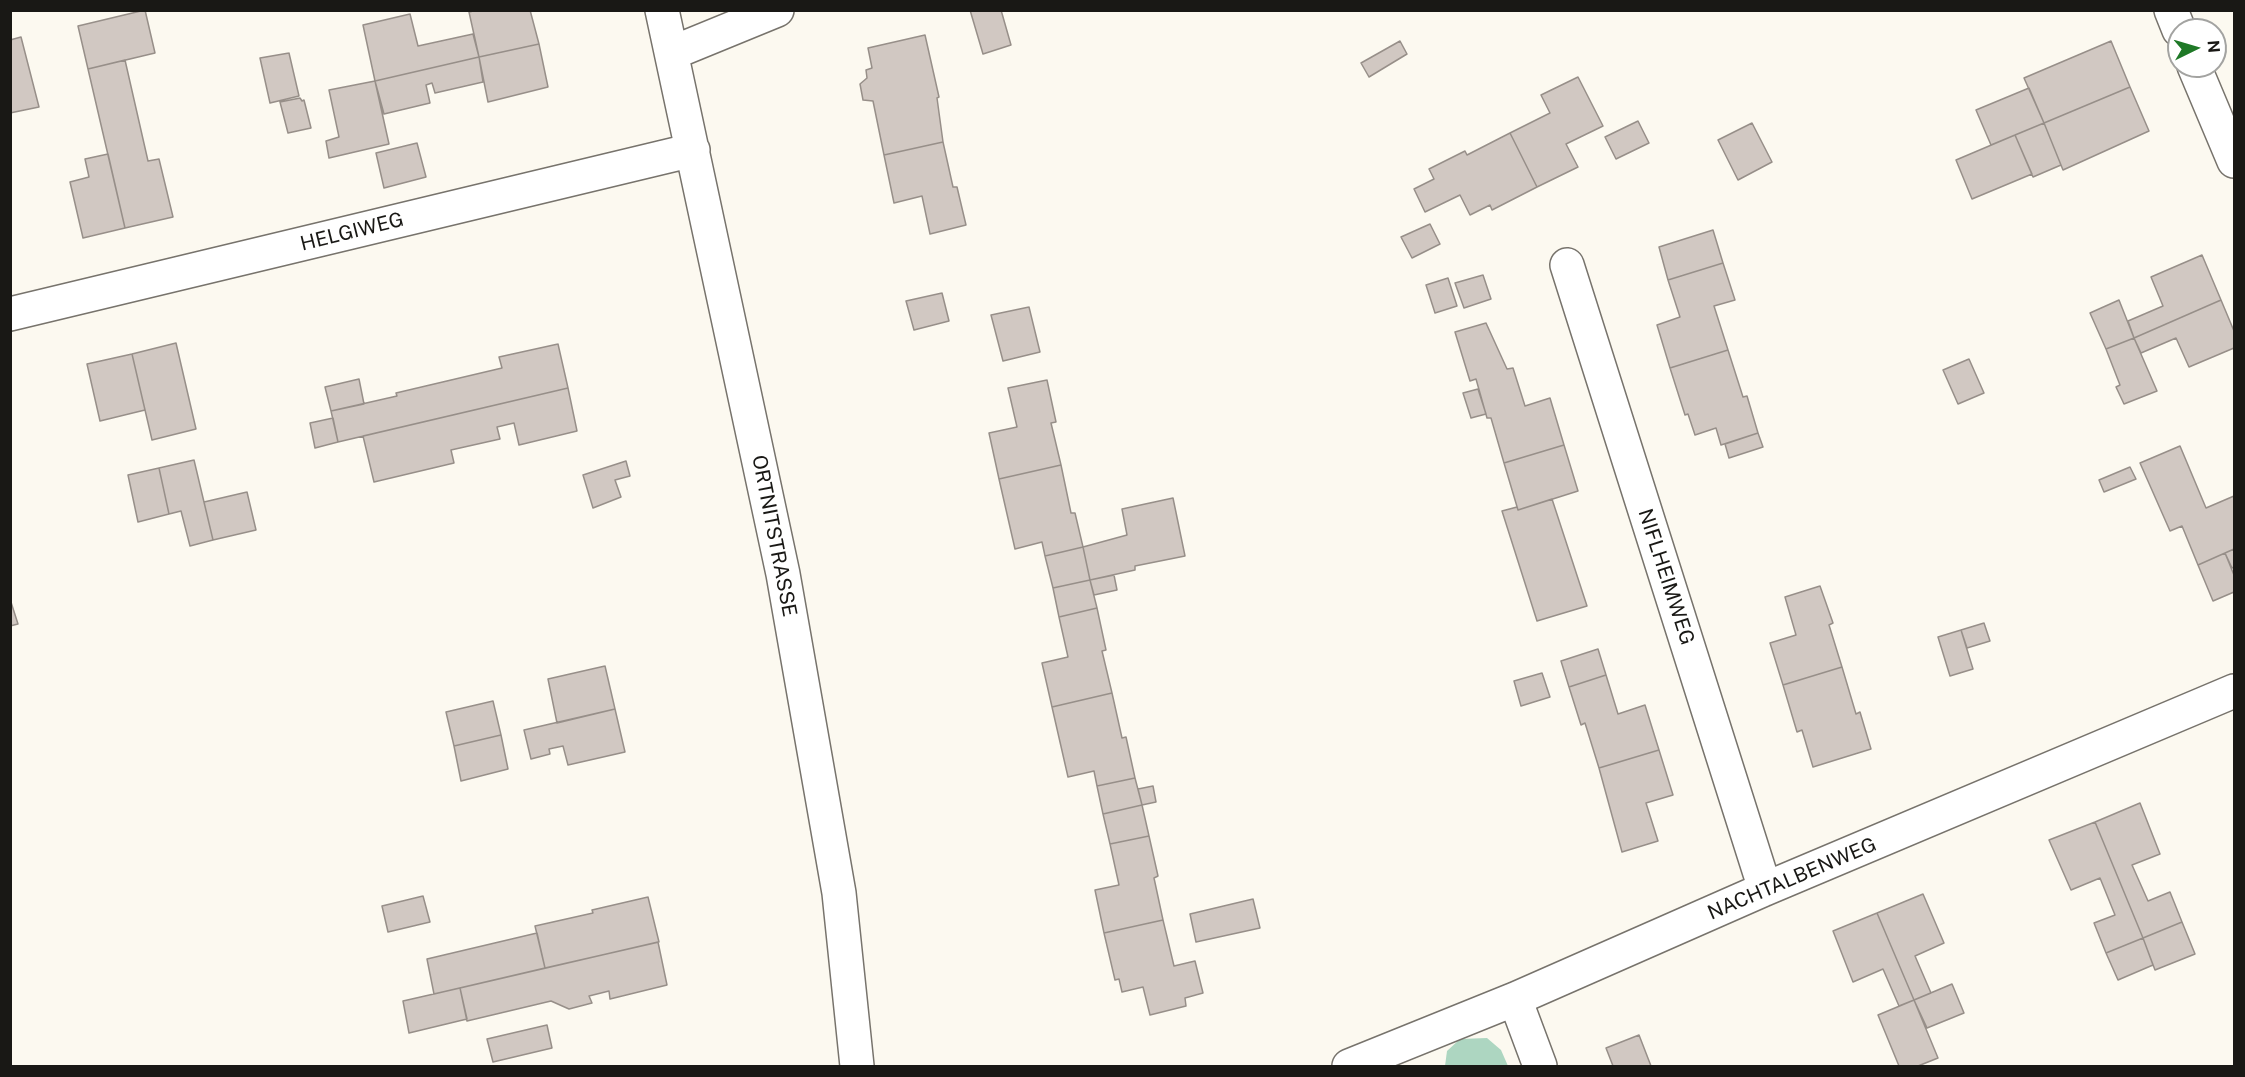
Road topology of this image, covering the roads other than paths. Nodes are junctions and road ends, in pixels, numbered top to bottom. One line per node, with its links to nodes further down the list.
1 (662, 10): 3 (street, ORTNITSTRASSE)
2 (777, 10): 3 (street)
3 (672, 53): 5 (street, ORTNITSTRASSE)
4 (2199, 78): 6 (street)
5 (693, 150): 8 (street, HELGIWEG); 13 (street, ORTNITSTRASSE)
6 (2235, 161)
7 (1567, 265): 10 (street, NIFLHEIMWEG)
8 (10, 314)
9 (2235, 691): 10 (street, NACHTALBENWEG)
10 (1766, 889): 11 (street, NACHTALBENWEG)
11 (1515, 999): 12 (street, NACHTALBENWEG); 15 (street)
12 (1421, 1053): 14 (street, NACHTALBENWEG)
13 (857, 1066)
14 (1350, 1066)
15 (1540, 1066)

